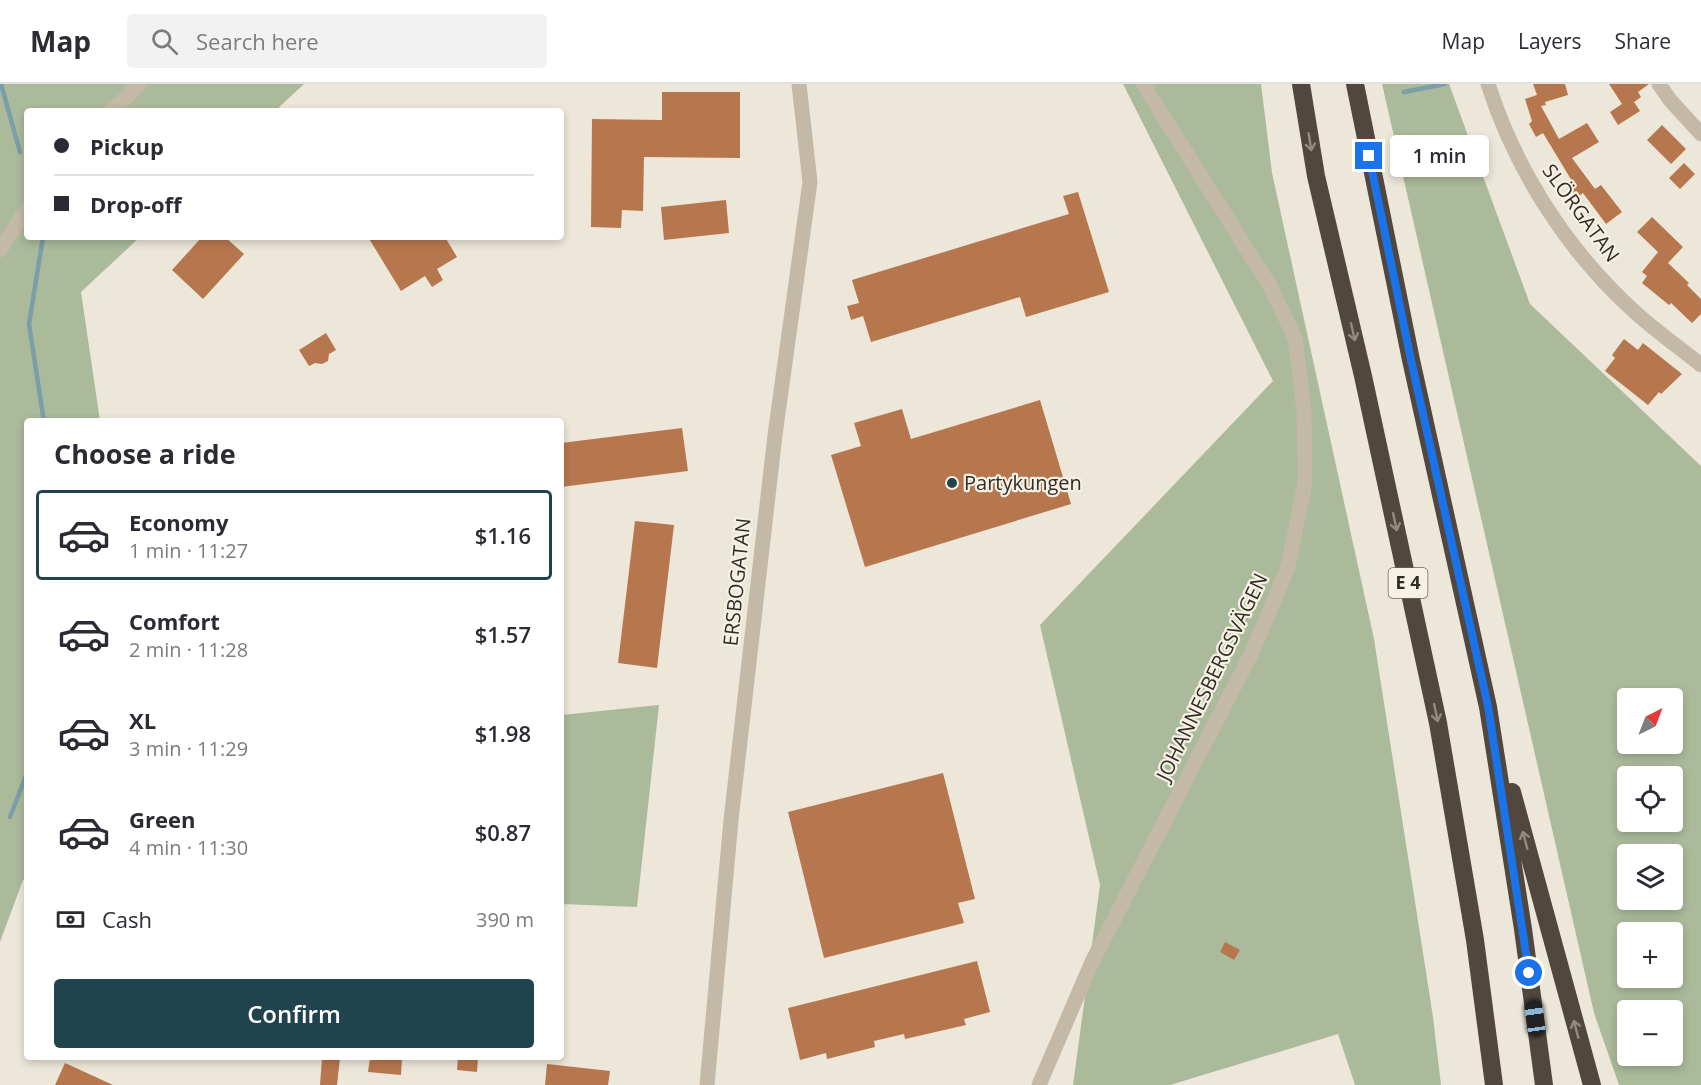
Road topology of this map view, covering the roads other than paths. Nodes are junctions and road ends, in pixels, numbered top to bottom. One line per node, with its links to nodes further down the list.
1 (140, 84): 8 (street)
2 (799, 84): 14 (street, ERSBOGATAN)
3 (1143, 84): 15 (street, JOHANNESBERGSVÄGEN)
4 (1301, 84): 16 (highway, E 4, one-way to 16)
5 (1355, 84): 13 (highway, E 4)
6 (1488, 84): 12 (street, SLÖRGATAN)
7 (1659, 84): 9 (street)
8 (114, 108)
9 (1701, 134)
10 (24, 214): 11 (street)
11 (0, 250)
12 (1701, 365)
13 (1488, 706): 17 (highway, E 4); 18 (highway, one-way to 13)
14 (706, 1085)
15 (1039, 1085)
16 (1494, 1085)
17 (1544, 1085)
18 (1592, 1085)

